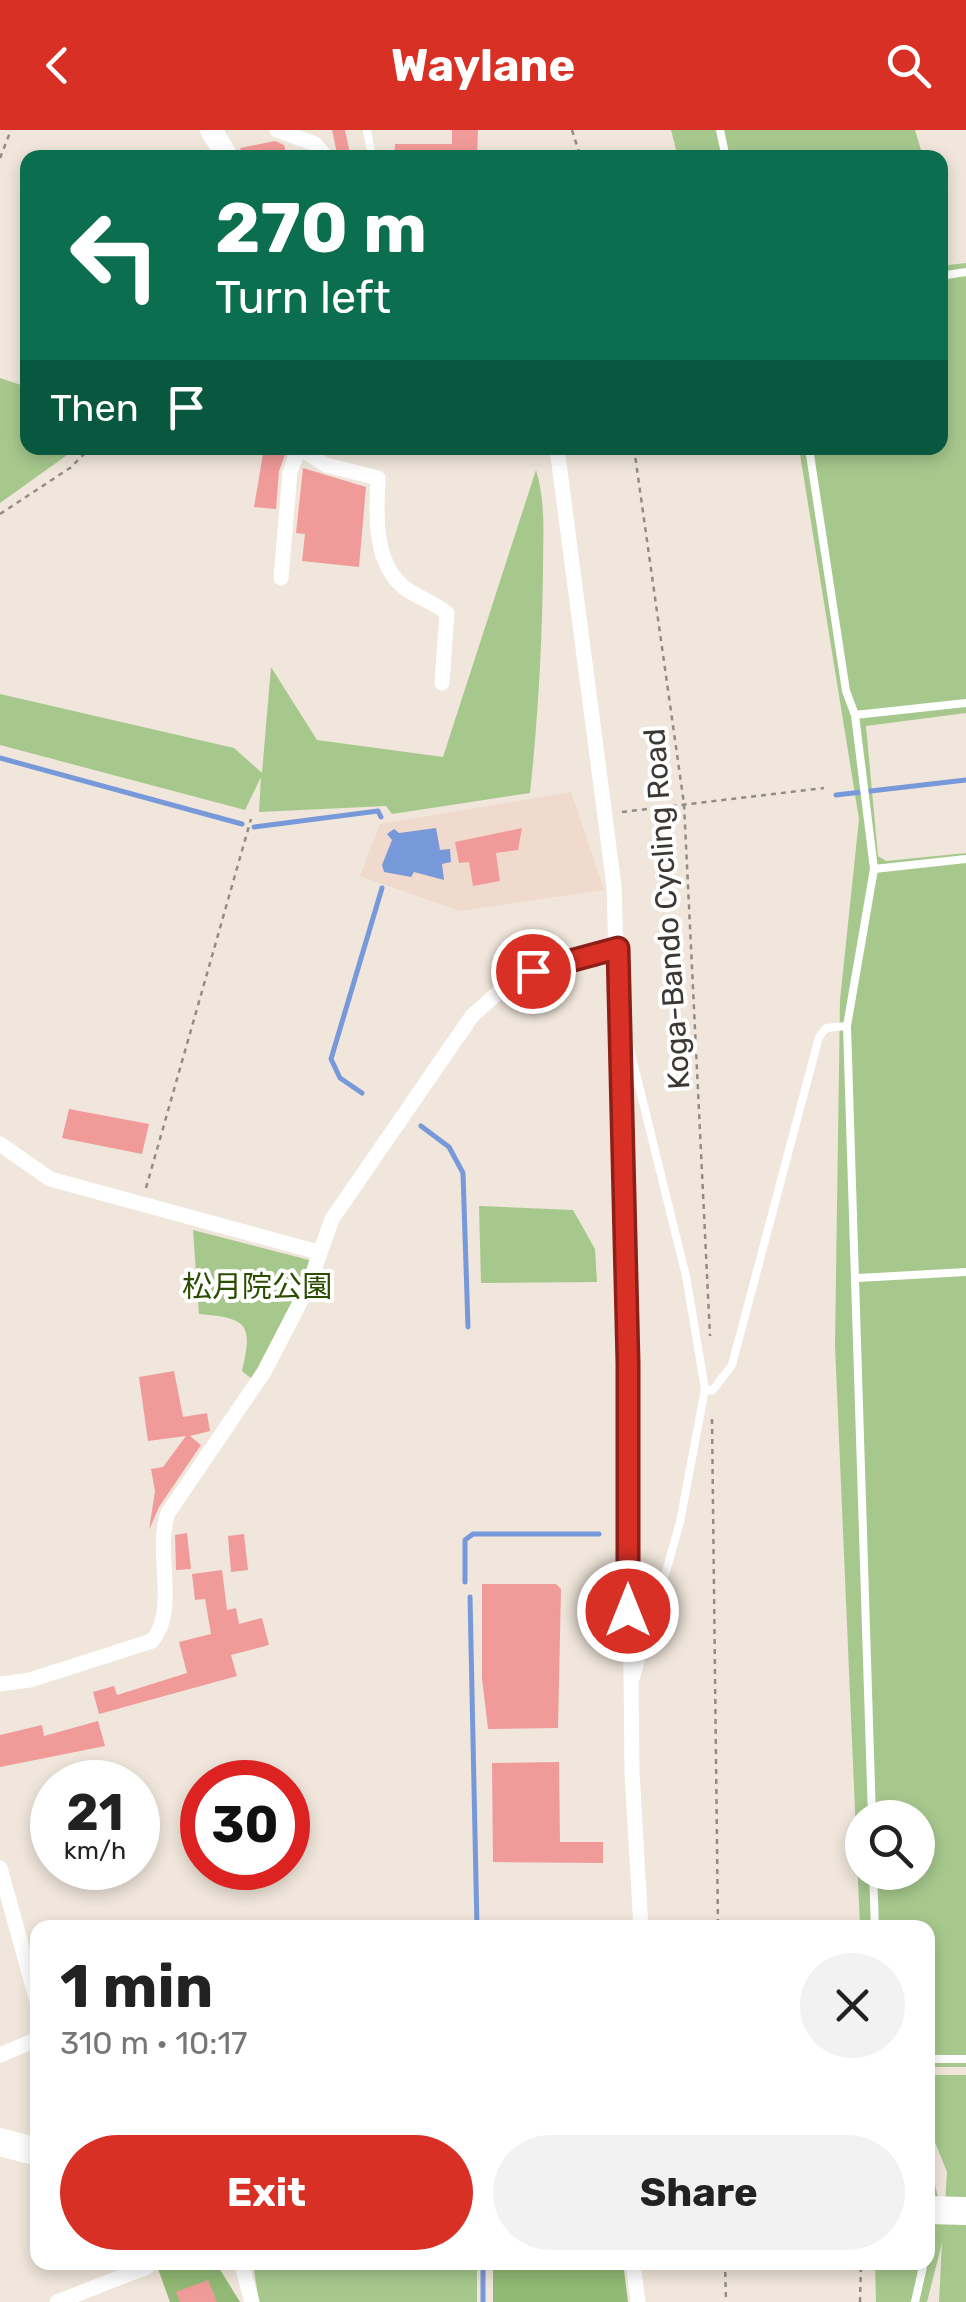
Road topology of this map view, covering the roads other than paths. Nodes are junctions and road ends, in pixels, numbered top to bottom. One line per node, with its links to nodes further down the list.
1 (277, 130): 2 (street)
2 (321, 150)
3 (296, 455): 7 (street)
4 (311, 455): 8 (street)
5 (557, 455): 13 (street)
6 (810, 455): 10 (lane)
7 (281, 578)
8 (442, 682)
9 (966, 703): 10 (lane)
10 (855, 715): 12 (lane)
11 (966, 859): 12 (lane)
12 (874, 869): 15 (lane)
13 (618, 948): 14 (street); 17 (street)
14 (619, 997): 20 (lane); 22 (street)
15 (847, 1026): 19 (lane); 20 (lane)
16 (0, 1144): 17 (street)
17 (318, 1252): 21 (street)
18 (966, 1272): 19 (lane)
19 (858, 1278): 23 (lane)
20 (705, 1389): 22 (lane)
21 (0, 1684)
22 (630, 1696): 26 (street)
23 (872, 1800)
24 (0, 1868): 28 (street)
25 (874, 1890): 27 (lane)
26 (641, 1920)
27 (875, 1920)
28 (30, 1976)
29 (30, 2042): 30 (street)
30 (0, 2055)
31 (935, 2059): 32 (lane)
32 (966, 2059)
33 (0, 2142): 34 (highway)
34 (30, 2150)
35 (935, 2210): 36 (highway)
36 (966, 2210)
37 (138, 2270): 41 (street)
38 (244, 2270): 42 (street)
39 (635, 2270): 43 (street)
40 (922, 2270): 44 (lane)
41 (56, 2302)
42 (252, 2302)
43 (638, 2302)
44 (915, 2302)

